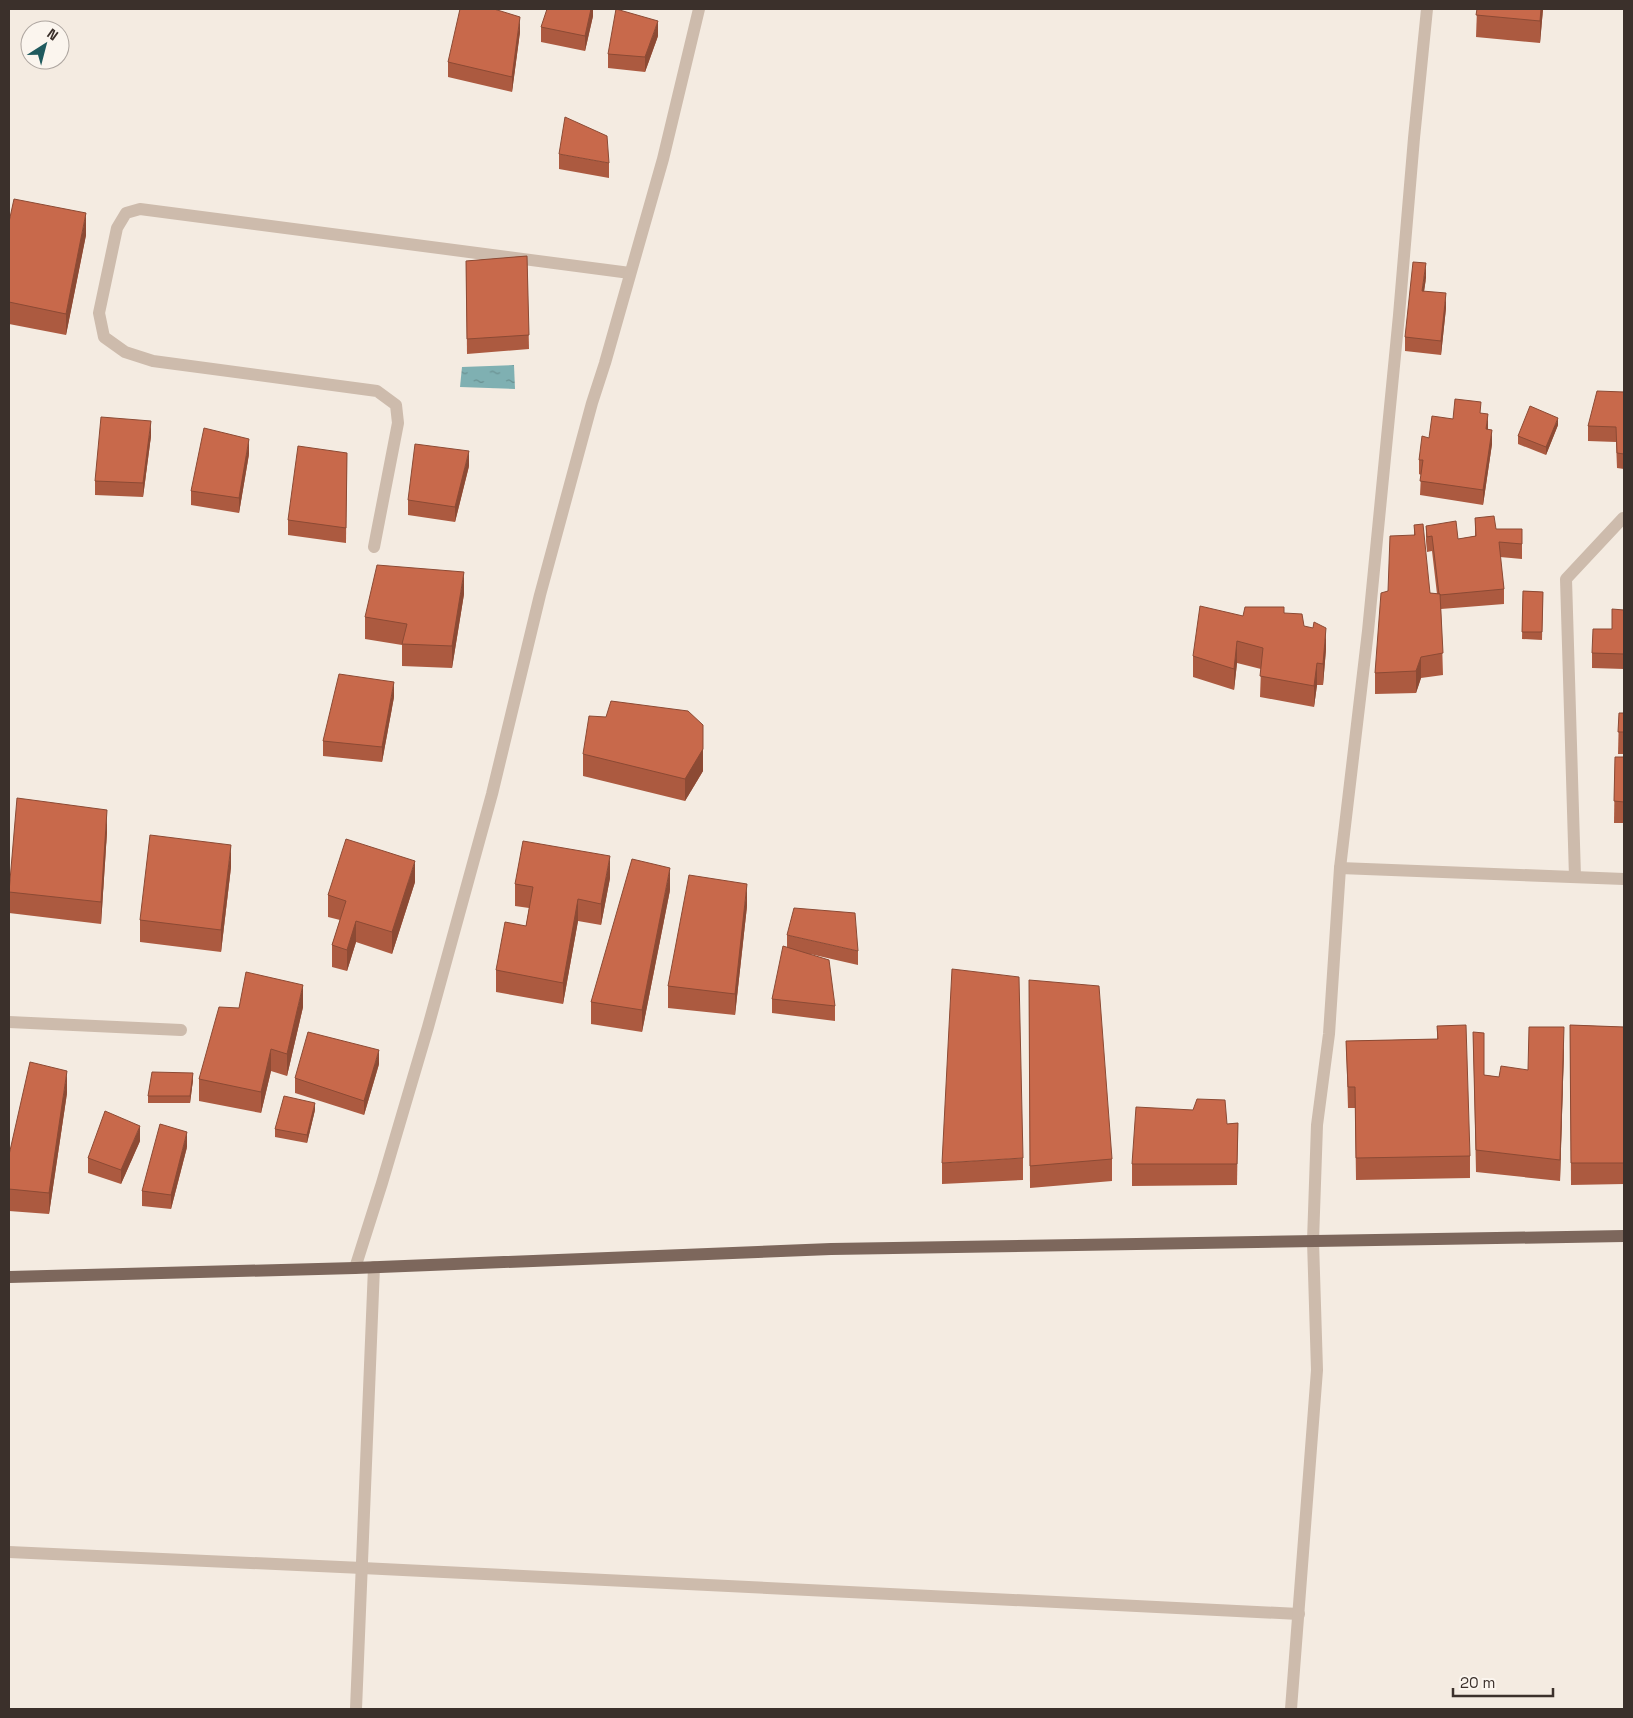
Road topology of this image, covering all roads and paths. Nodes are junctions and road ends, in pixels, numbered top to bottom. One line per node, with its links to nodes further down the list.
1 (699, 9): 3 (street)
2 (1427, 9): 6 (street)
3 (630, 273): 5 (street); 14 (street)
4 (1622, 518): 7 (street)
5 (374, 547)
6 (1340, 868): 7 (street); 12 (street)
7 (1575, 877): 8 (street)
8 (1624, 879)
9 (9, 1022): 10 (street)
10 (181, 1030)
11 (1624, 1236): 12 (main road)
12 (1313, 1241): 13 (main road); 18 (street)
13 (374, 1267): 14 (main road); 17 (street)
14 (355, 1268): 15 (main road)
15 (9, 1277)
16 (9, 1552): 17 (street)
17 (362, 1568): 18 (street); 19 (street)
18 (1298, 1614): 20 (street)
19 (356, 1709)
20 (1291, 1709)

